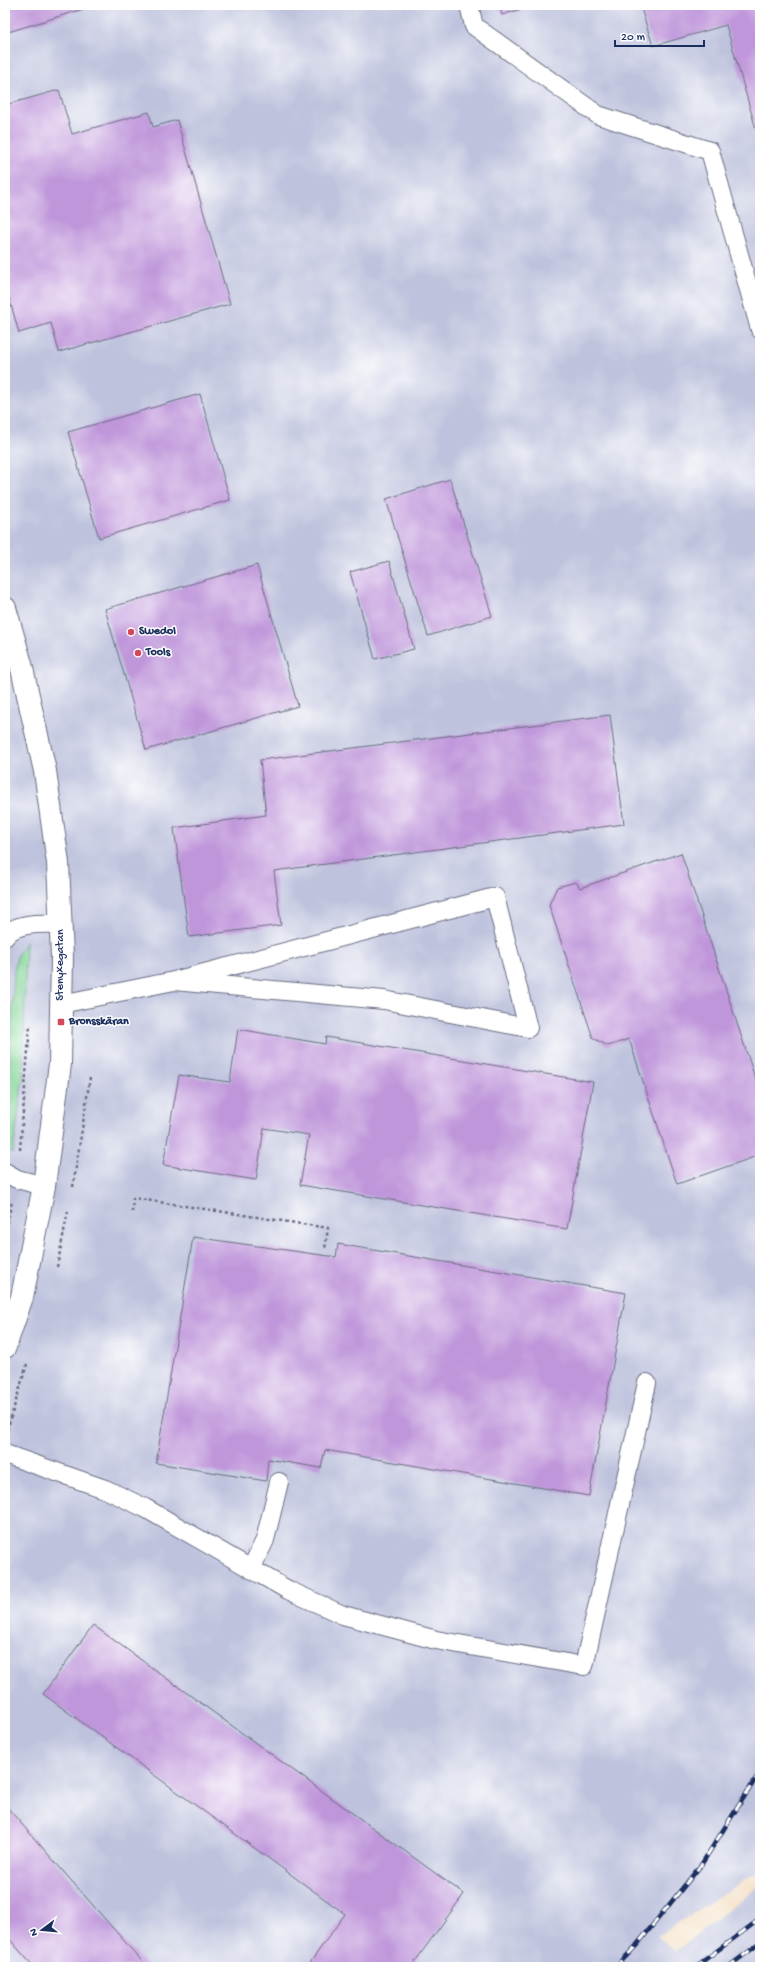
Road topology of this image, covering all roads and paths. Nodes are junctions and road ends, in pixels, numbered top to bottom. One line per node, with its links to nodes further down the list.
1 (469, 5): 2 (lane)
2 (760, 329)
3 (5, 608): 4 (street, Stenyxegatan)
4 (61, 924): 5 (lane); 7 (street, Stenyxegatan)
5 (9, 930)
6 (174, 981): 6 (lane); 7 (lane)
7 (61, 1004): 10 (street, Stenyxegatan)
8 (30, 1025): 9 (path)
9 (11, 1176): 10 (lane); 12 (path)
10 (44, 1186): 14 (street, Stenyxegatan)
11 (132, 1212): 13 (path)
12 (5, 1229)
13 (325, 1250)
14 (5, 1347)
15 (647, 1383): 18 (lane)
16 (5, 1454): 18 (lane)
17 (279, 1482): 18 (lane)
18 (251, 1569)

